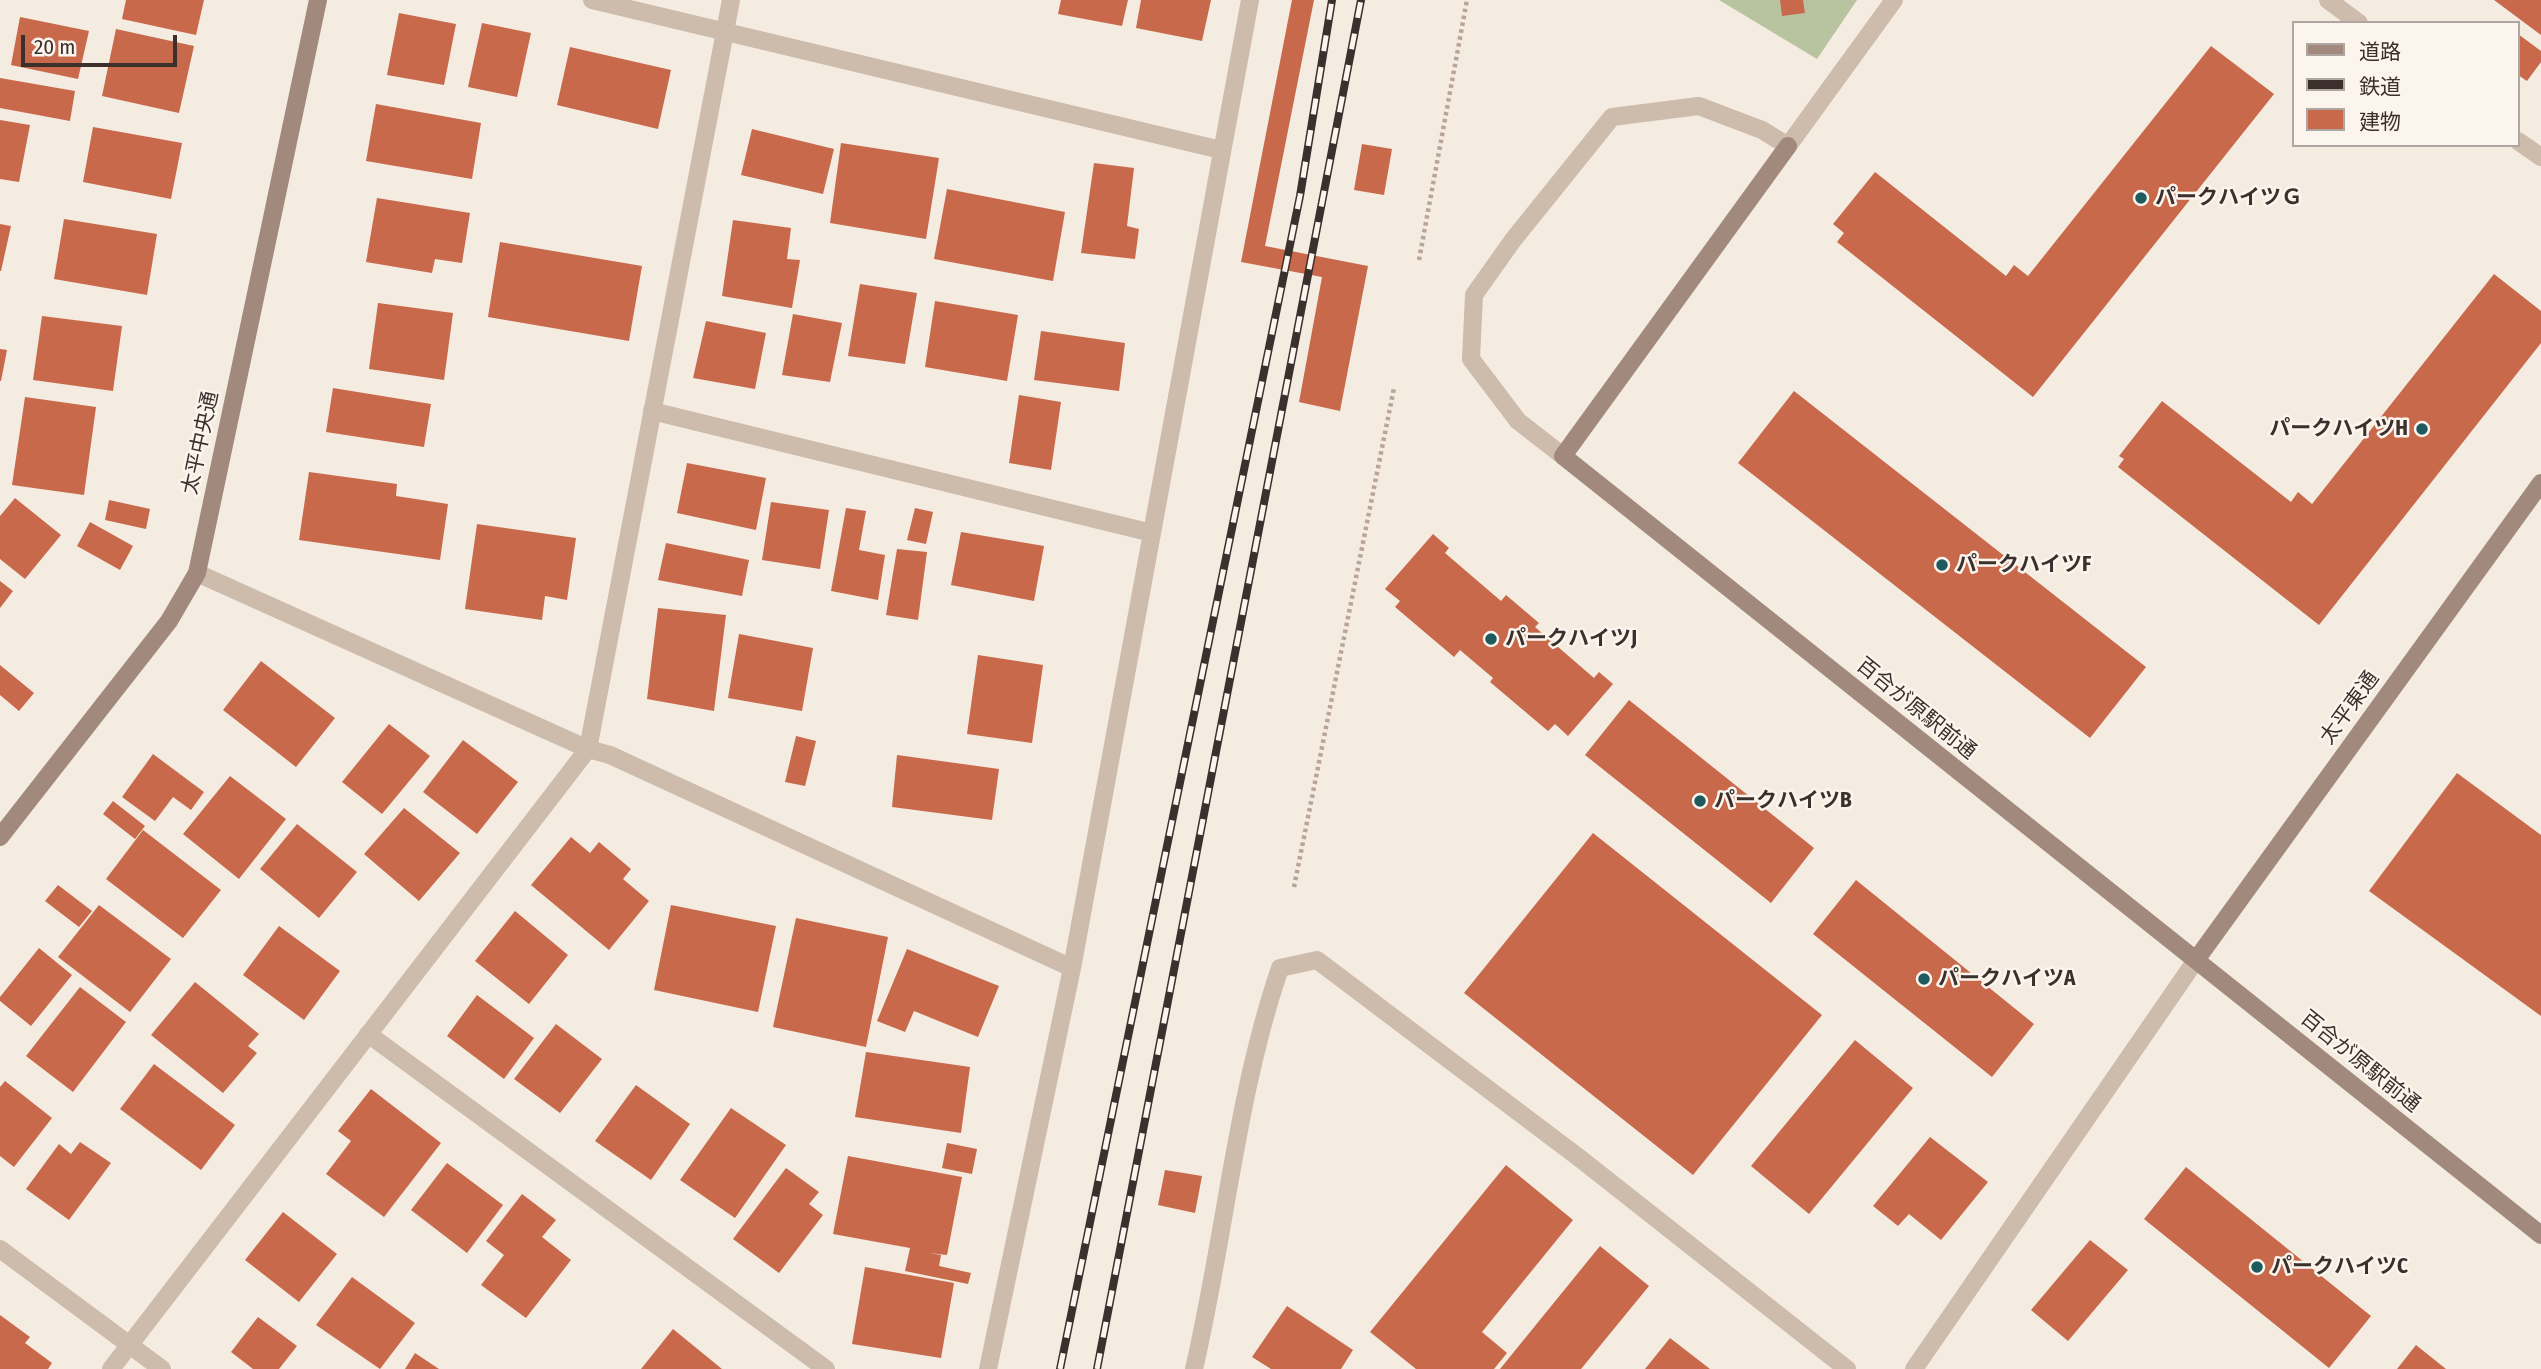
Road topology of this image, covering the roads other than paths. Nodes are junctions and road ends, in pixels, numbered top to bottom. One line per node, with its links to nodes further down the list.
1 (318, 0): 17 (street, 太平中央通)
2 (592, 0): 8 (street)
3 (731, 0): 8 (street)
4 (1250, 0): 11 (street)
5 (1895, 0): 10 (street)
6 (2328, 0): 7 (street)
7 (2356, 21)
8 (725, 33): 11 (street); 13 (street)
9 (2520, 142): 12 (street)
10 (1788, 146): 14 (street); 14 (street)
11 (1221, 150): 16 (street)
12 (2541, 157)
13 (652, 411): 16 (street); 18 (street)
14 (1563, 456): 20 (street, 百合が原駅前通)
15 (2541, 483): 20 (street, 太平東通)
16 (1152, 533): 21 (street)
17 (197, 573): 18 (street); 19 (street, 太平中央通)
18 (588, 749): 21 (street); 22 (street)
19 (0, 837)
20 (2196, 960): 23 (street, 百合が原駅前通); 32 (street)
21 (1072, 968): 29 (street)
22 (368, 1034): 25 (street); 28 (street)
23 (2541, 1235)
24 (0, 1250): 25 (street)
25 (130, 1345): 26 (street); 27 (street)
26 (111, 1369)
27 (162, 1369)
28 (826, 1369)
29 (988, 1369)
30 (1194, 1369): 31 (street)
31 (1847, 1369)
32 (1914, 1369)

